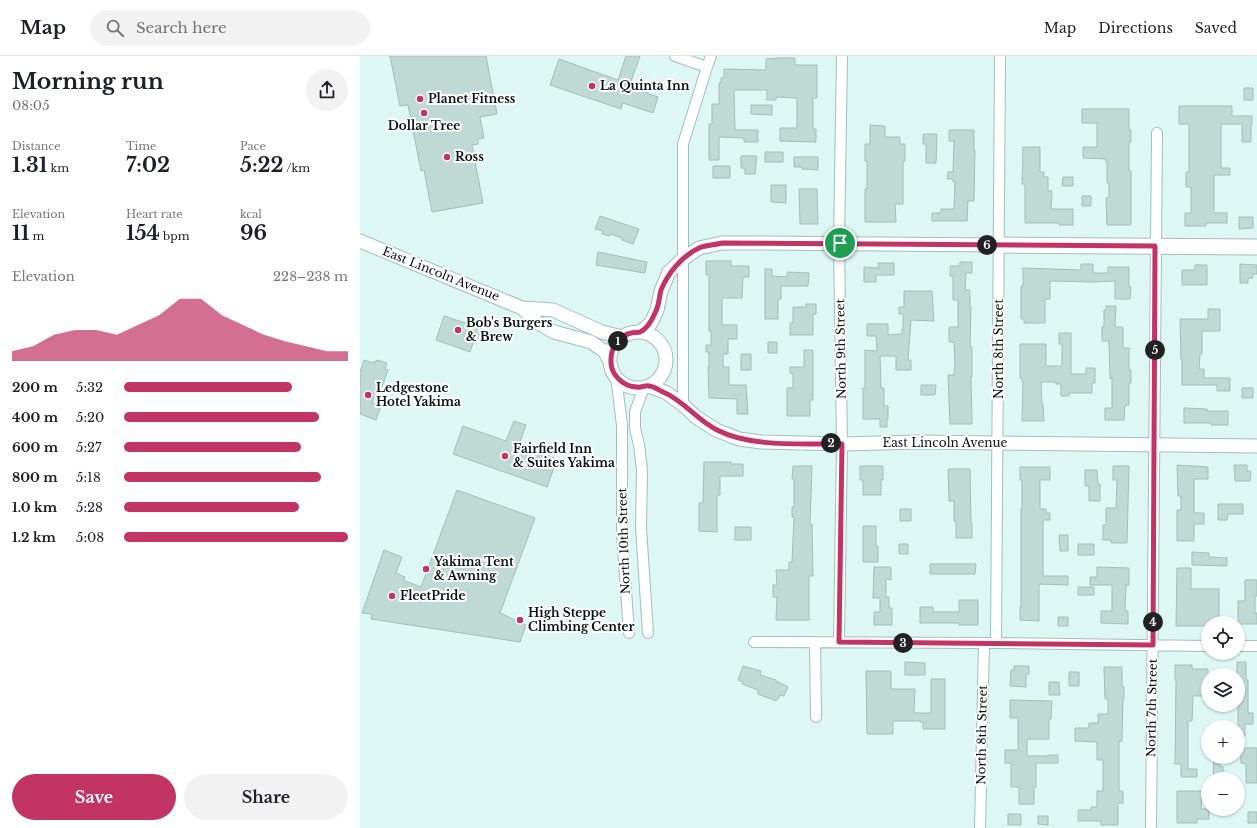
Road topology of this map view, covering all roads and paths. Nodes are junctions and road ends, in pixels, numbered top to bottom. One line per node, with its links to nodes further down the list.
1 (675, 56): 5 (street)
2 (711, 56): 5 (street)
3 (842, 56): 8 (street, North 9th Street)
4 (1000, 56): 9 (street, North 8th Street)
5 (706, 67): 12 (street)
6 (1157, 133): 10 (street, North 7th Street)
7 (360, 241): 13 (street, East Lincoln Avenue)
8 (840, 243): 9 (street); 12 (street); 21 (street, North 9th Street)
9 (999, 245): 10 (main road); 20 (street, North 8th Street)
10 (1155, 246): 11 (main road); 22 (street, North 7th Street)
11 (1257, 247)
12 (683, 260): 14 (street); 19 (street)
13 (522, 308): 15 (street, East Lincoln Avenue); 16 (street, East Lincoln Avenue)
14 (640, 332): 15 (street); 18 (street)
15 (622, 337): 16 (street)
16 (610, 361): 17 (street)
17 (616, 377): 18 (street); 24 (street, North 10th Street)
18 (646, 386): 19 (street, East Lincoln Avenue); 25 (street, North 10th Street)
19 (683, 405): 21 (street, East Lincoln Avenue)
20 (998, 443): 21 (street, East Lincoln Avenue); 22 (street, East Lincoln Avenue); 30 (street, North 8th Street)
21 (842, 444): 28 (street, North 9th Street)
22 (1154, 445): 23 (street, East Lincoln Avenue); 31 (street, North 7th Street)
23 (1257, 446)
24 (629, 633)
25 (648, 633)
26 (754, 642): 27 (street)
27 (815, 642): 28 (street); 35 (street)
28 (839, 642): 29 (street)
29 (984, 643): 30 (street); 36 (street, North 8th Street)
30 (996, 643): 31 (street)
31 (1153, 645): 32 (street); 37 (street, North 7th Street)
32 (1201, 646)
33 (1245, 646): 34 (street)
34 (1257, 646)
35 (816, 717)
36 (980, 828)
37 (1151, 828)

